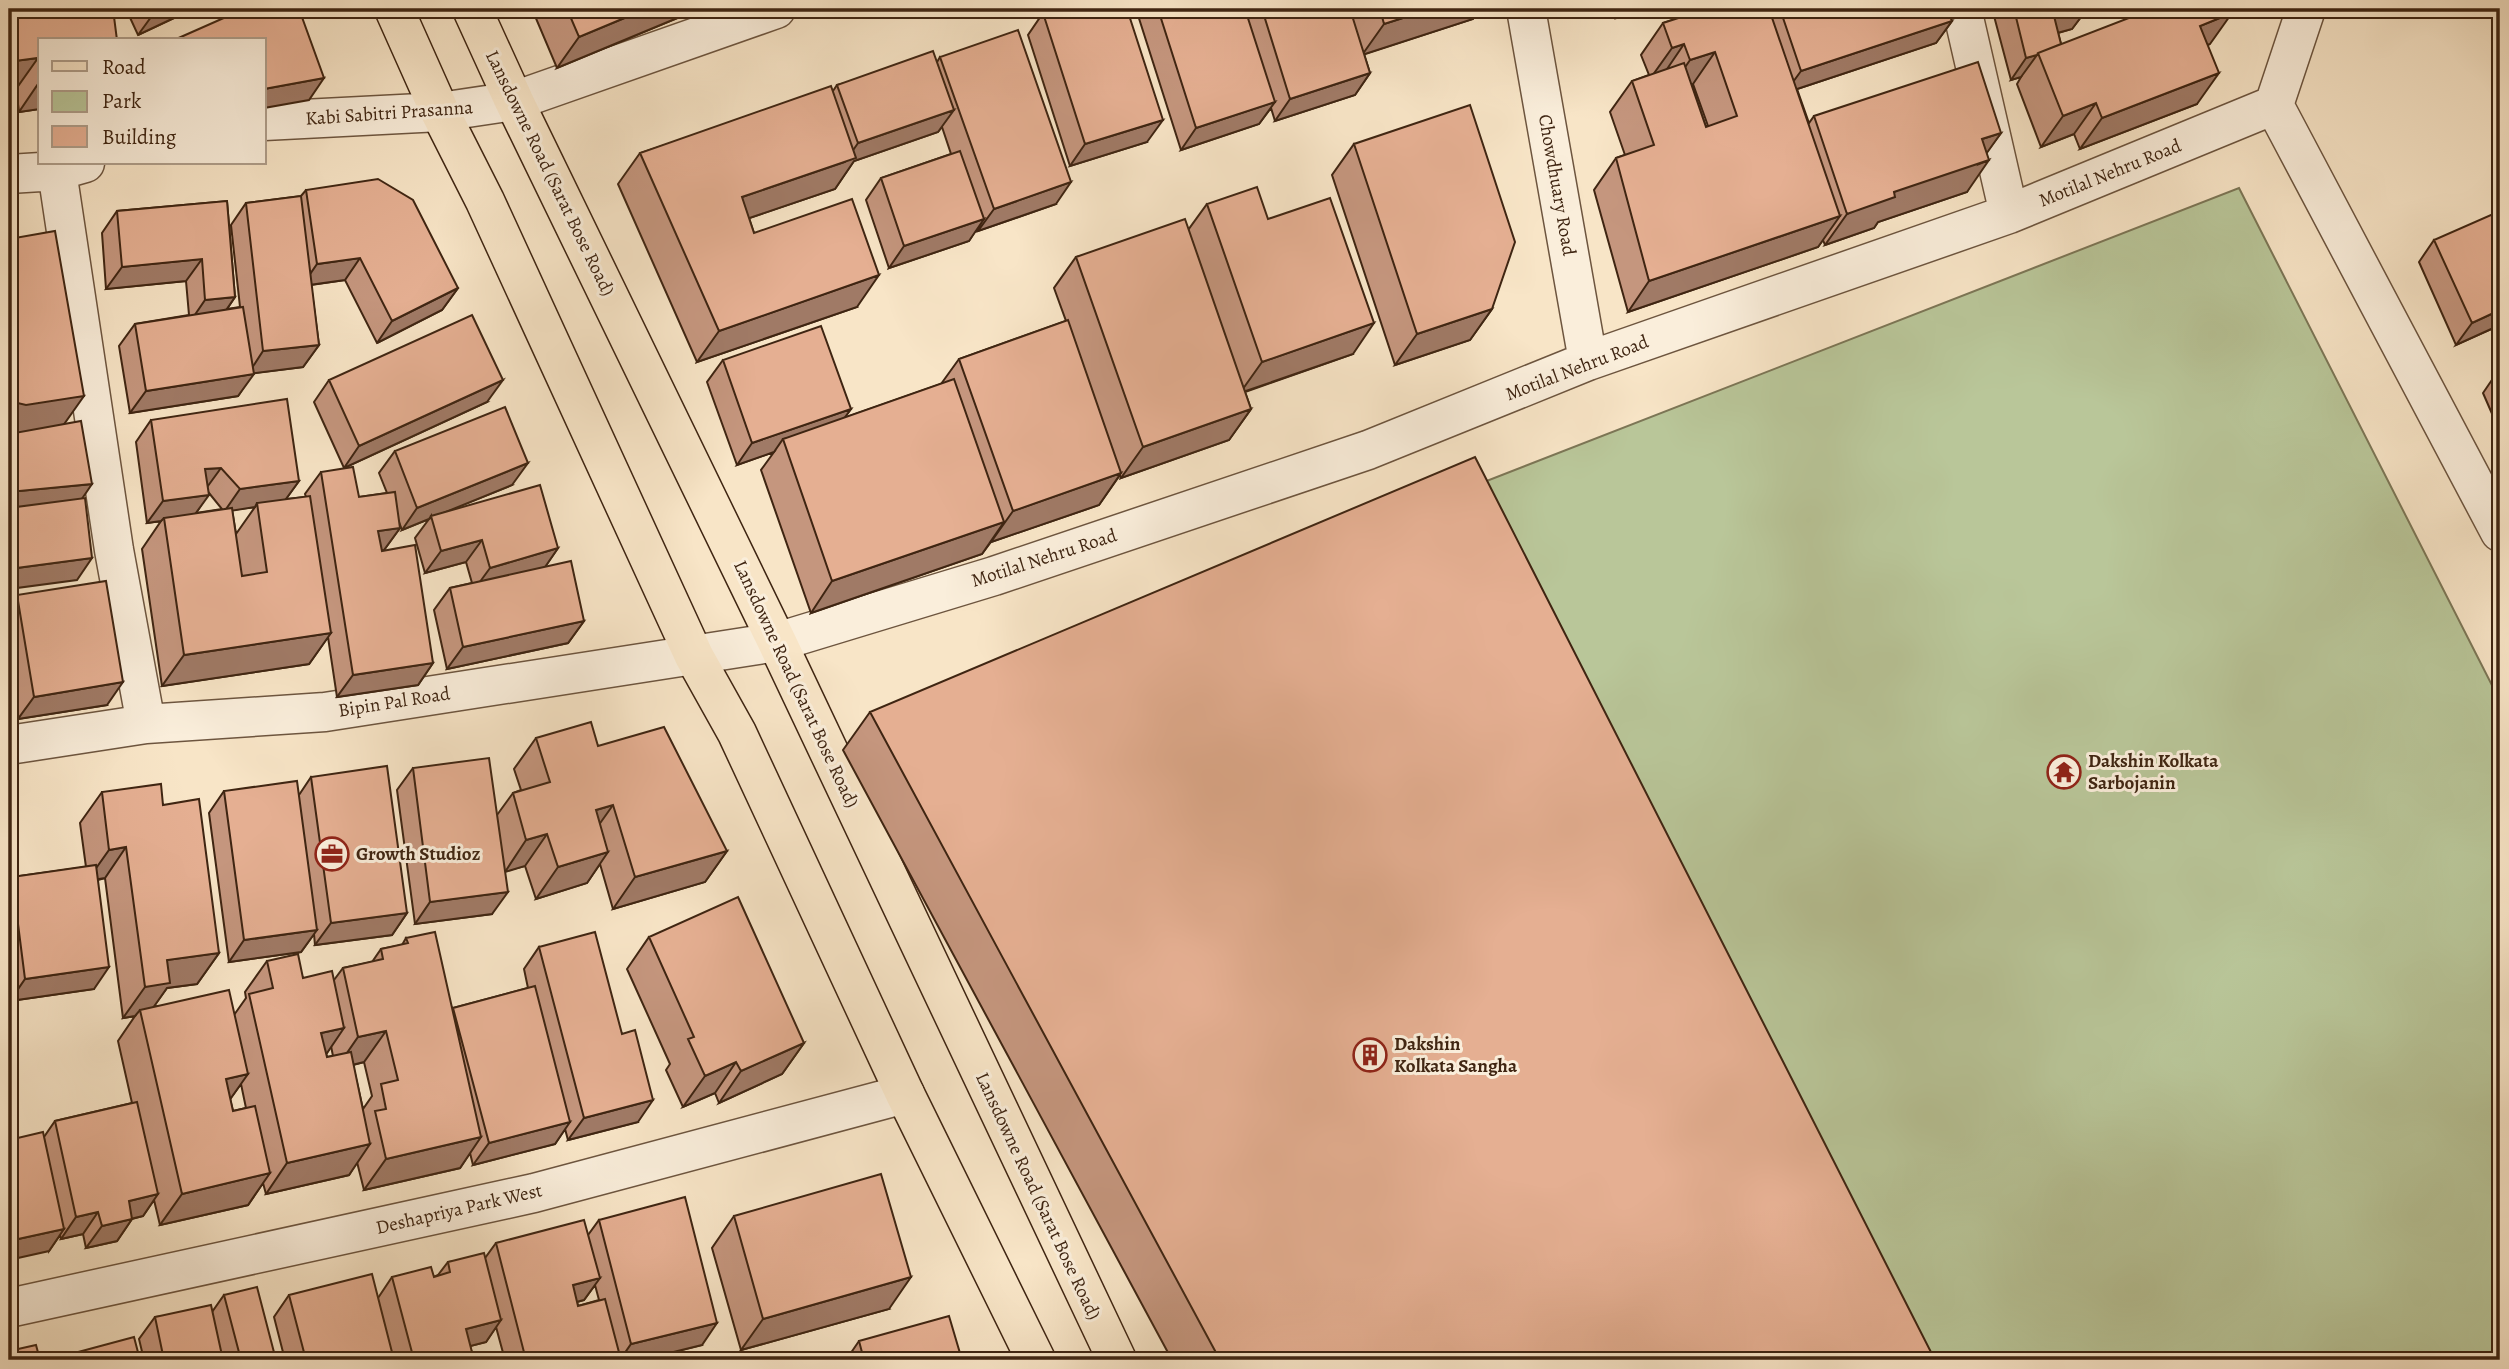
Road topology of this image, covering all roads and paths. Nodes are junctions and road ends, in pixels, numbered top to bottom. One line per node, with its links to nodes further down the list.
1 (394, 9): 9 (main road)
2 (472, 9): 7 (main road, Lansdowne Road (Sarat Bose Road))
3 (776, 9): 7 (street, Kabi Sabitri Prasanna)
4 (1526, 9): 14 (street, Chowdhuary Road)
5 (1962, 9): 13 (street)
6 (2306, 9): 8 (street)
7 (514, 101): 9 (street, Kabi Sabitri Prasanna); 16 (main road, Lansdowne Road (Sarat Bose Road))
8 (2274, 104): 13 (street, Motilal Nehru Road); 15 (street)
9 (440, 113): 10 (street, Kabi Sabitri Prasanna); 17 (main road)
10 (266, 121)
11 (71, 167): 12 (street); 18 (street)
12 (9, 174)
13 (2009, 214): 14 (street, Motilal Nehru Road)
14 (1588, 361): 16 (street, Motilal Nehru Road)
15 (2500, 532)
16 (777, 642): 17 (street, Bipin Pal Road); 23 (main road, Lansdowne Road (Sarat Bose Road))
17 (694, 656): 18 (street, Bipin Pal Road); 20 (main road)
18 (146, 723): 19 (street, Bipin Pal Road)
19 (9, 744)
20 (905, 1094): 21 (street, Deshapriya Park West); 22 (main road)
21 (9, 1308)
22 (1036, 1360)
23 (1117, 1360)

